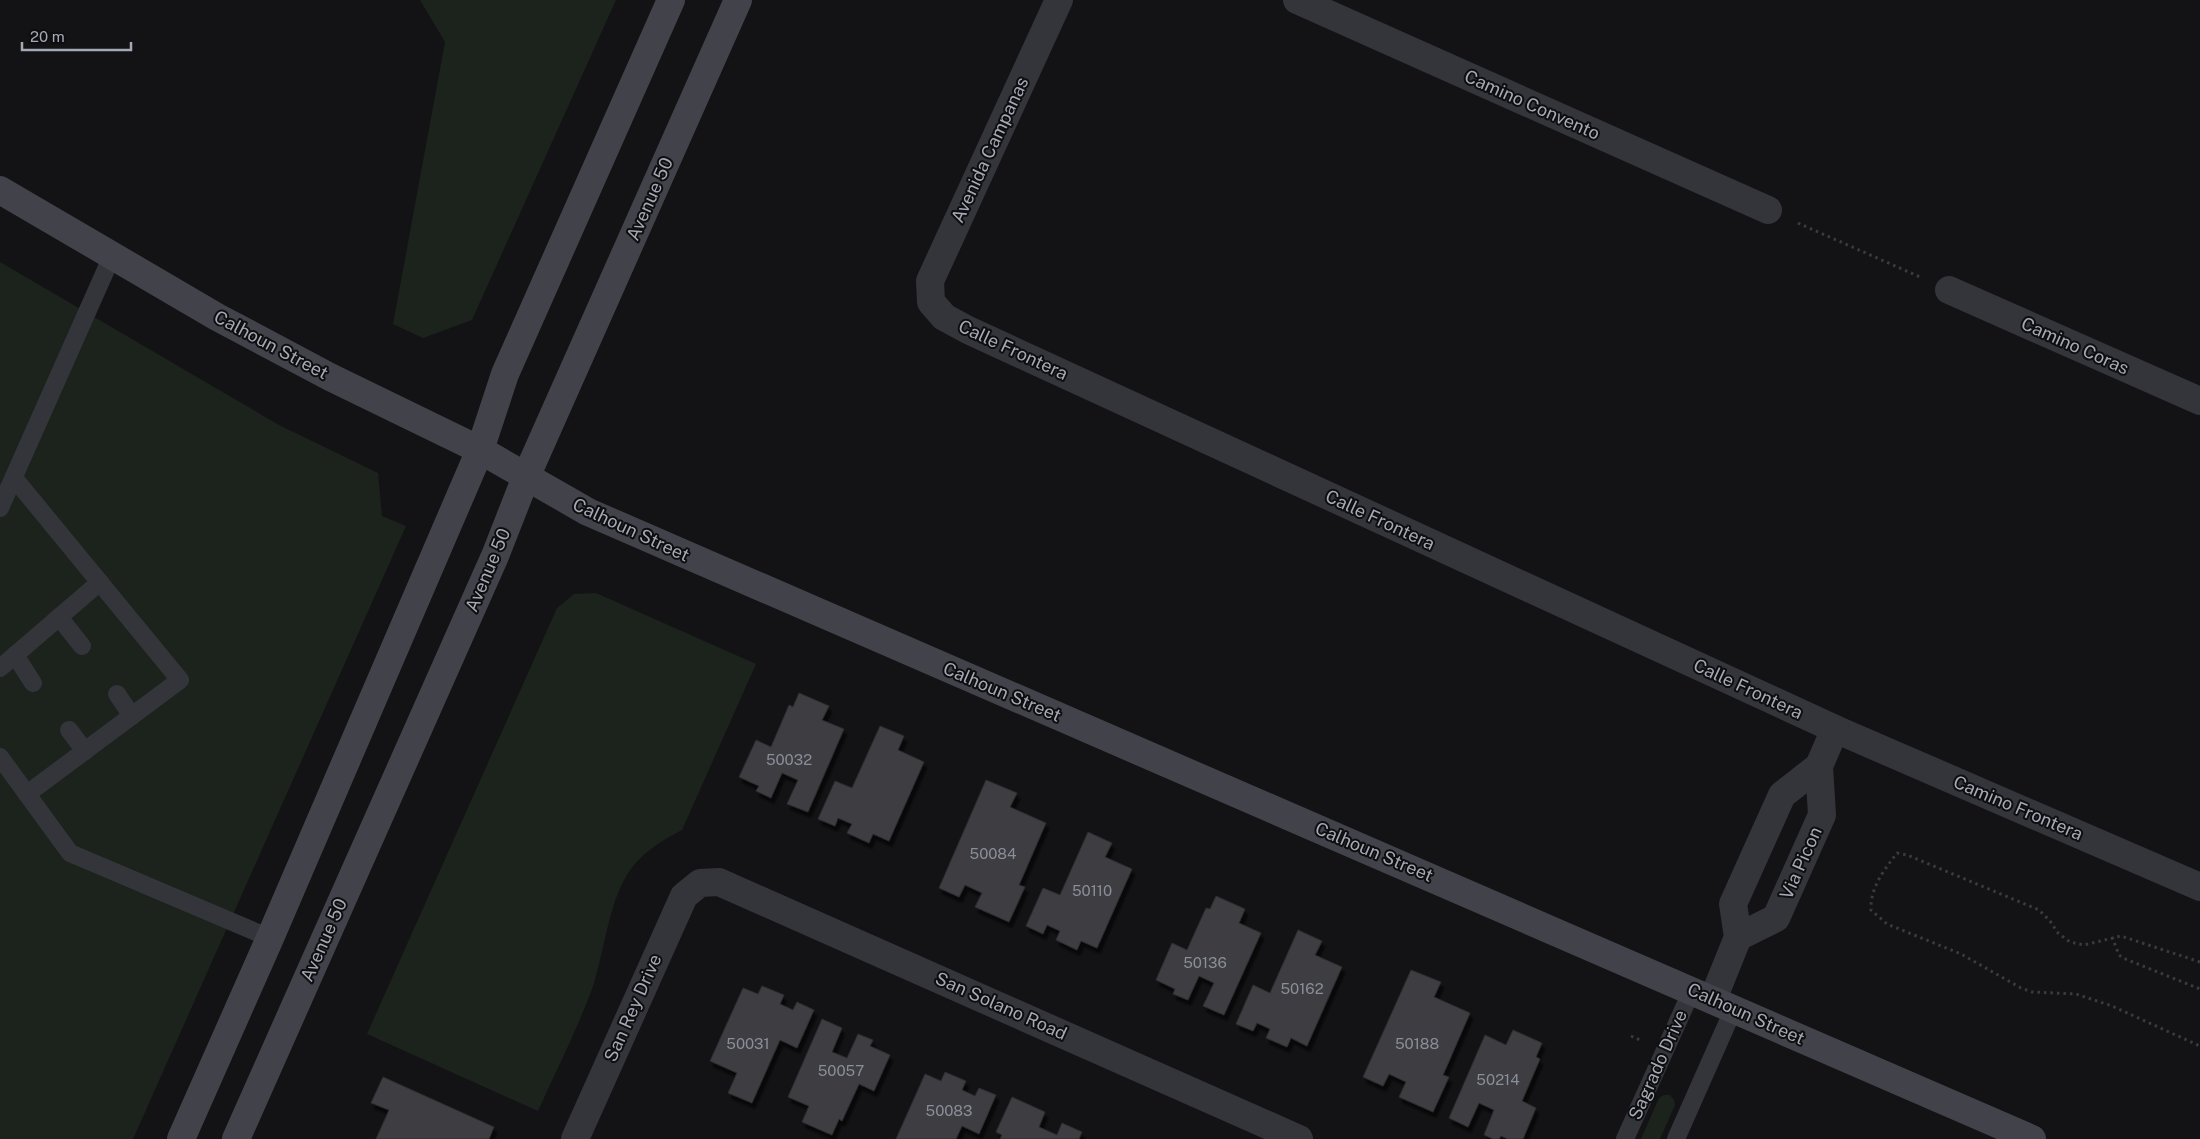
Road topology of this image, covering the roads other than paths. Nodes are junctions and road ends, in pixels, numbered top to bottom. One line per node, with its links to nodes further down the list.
1 (671, 0): 11 (main road)
2 (738, 0): 12 (main road, Avenue 50)
3 (1059, 0): 9 (street, Avenida Campanas)
4 (1297, 0): 6 (street, Camino Convento)
5 (0, 190): 7 (main road, Calhoun Street)
6 (1768, 210)
7 (112, 256): 11 (main road, Calhoun Street); 13 (lane)
8 (1949, 290): 10 (street, Camino Coras)
9 (931, 302): 23 (street, Calle Frontera)
10 (2200, 401)
11 (480, 450): 12 (main road, Calhoun Street); 32 (main road)
12 (526, 476): 33 (main road, Calhoun Street); 35 (main road, Avenue 50)
13 (14, 478): 14 (lane); 15 (lane)
14 (0, 508)
15 (100, 582): 16 (lane); 22 (lane)
16 (59, 617): 17 (lane); 18 (lane)
17 (82, 646)
18 (15, 655): 19 (lane); 20 (lane)
19 (0, 668)
20 (33, 682)
21 (117, 694): 22 (lane)
22 (132, 716): 25 (lane)
23 (1835, 729): 27 (street, Via Picon); 30 (street, Camino Frontera)
24 (69, 730): 25 (lane)
25 (85, 751): 28 (lane)
26 (0, 757): 28 (lane)
27 (1819, 766): 31 (street, Via Picon); 31 (street, Via Picon)
28 (27, 794): 32 (lane)
29 (700, 883): 36 (street, San Rey Drive); 37 (street, San Solano Road)
30 (2200, 887)
31 (1738, 937): 33 (street)
32 (270, 938): 34 (main road)
33 (1713, 999): 38 (lane, Sagrado Drive); 39 (lane); 40 (main road, Calhoun Street)
34 (181, 1139)
35 (236, 1139)
36 (575, 1139)
37 (1299, 1139)
38 (1625, 1139)
39 (1676, 1139)
40 (2032, 1139)

